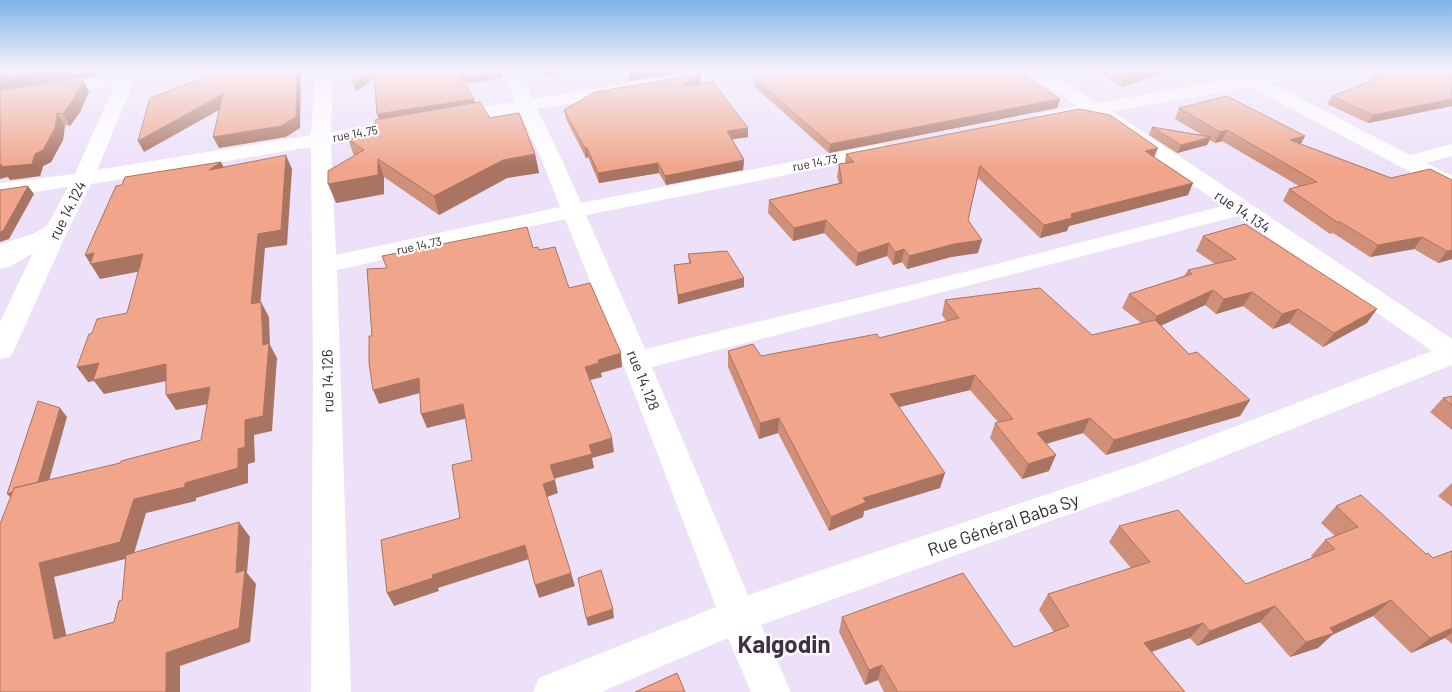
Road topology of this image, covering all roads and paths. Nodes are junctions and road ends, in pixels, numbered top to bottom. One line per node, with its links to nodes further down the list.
1 (116, 102): 14 (street, rue 14.124)
2 (323, 102): 10 (street, rue 14.126)
3 (541, 102): 7 (street, rue 14.75)
4 (1085, 102): 8 (street, rue 14.134)
5 (1128, 102): 8 (street)
6 (1295, 102): 13 (street)
7 (524, 105): 10 (street, rue 14.75); 18 (street, rue 14.128)
8 (1094, 108): 9 (street); 17 (street, rue 14.134)
9 (1025, 122)
10 (321, 139): 14 (street, rue 14.75); 22 (street, rue 14.126)
11 (899, 146): 18 (street, rue 14.73)
12 (1452, 150): 13 (street)
13 (1409, 161): 15 (street)
14 (83, 179): 16 (street, rue 14.75); 19 (street, rue 14.124)
15 (1452, 185)
16 (0, 190)
17 (1240, 209): 24 (street, rue 14.134); 25 (street)
18 (573, 211): 22 (street, rue 14.73); 25 (street, rue 14.128)
19 (56, 230): 20 (lane); 21 (street); 23 (street, rue 14.124)
20 (0, 249)
21 (0, 262)
22 (324, 265): 27 (street, rue 14.126)
23 (0, 350)
24 (1452, 353): 26 (street, Rue Général Baba Sy)
25 (636, 361): 26 (street, rue 14.128)
26 (738, 616): 28 (street, Rue Général Baba Sy); 29 (street, rue 14.128)
27 (331, 692)
28 (553, 692)
29 (771, 692)

